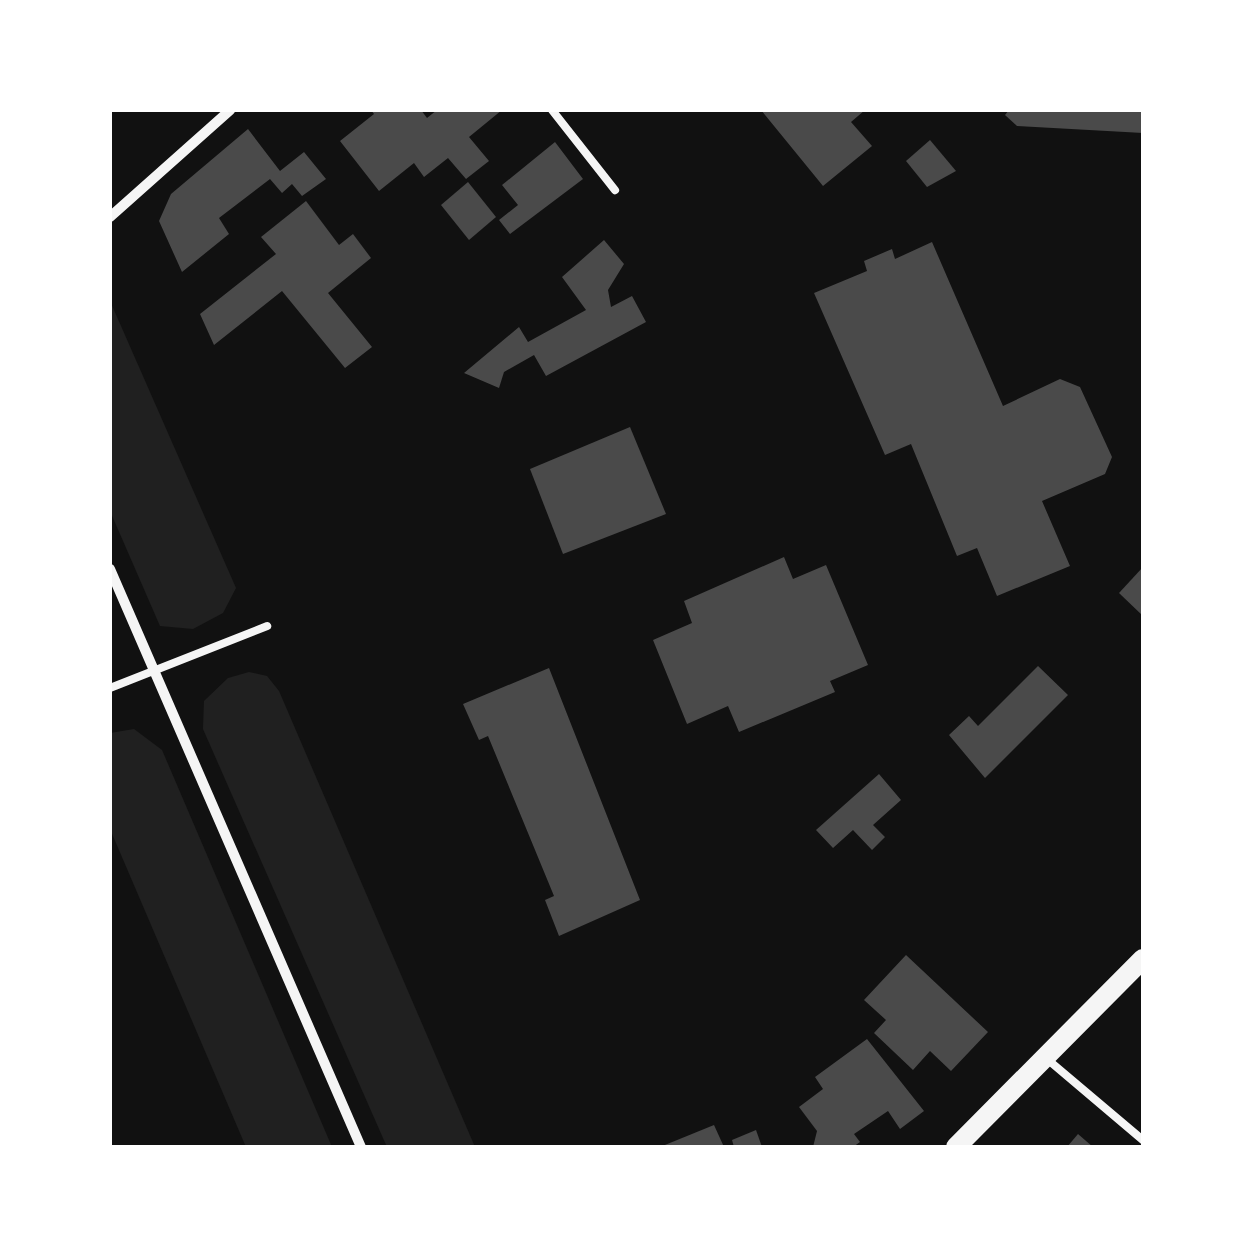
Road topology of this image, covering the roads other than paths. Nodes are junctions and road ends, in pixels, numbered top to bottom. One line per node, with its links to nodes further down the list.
1 (230, 110): 4 (street)
2 (552, 110): 3 (lane)
3 (616, 190)
4 (110, 217)
5 (110, 569): 7 (street)
6 (267, 626): 7 (lane)
7 (154, 671): 8 (lane); 12 (street)
8 (110, 688)
9 (1143, 959): 10 (main road)
10 (1047, 1059): 11 (lane); 13 (main road)
11 (1143, 1140)
12 (361, 1147)
13 (956, 1147)

